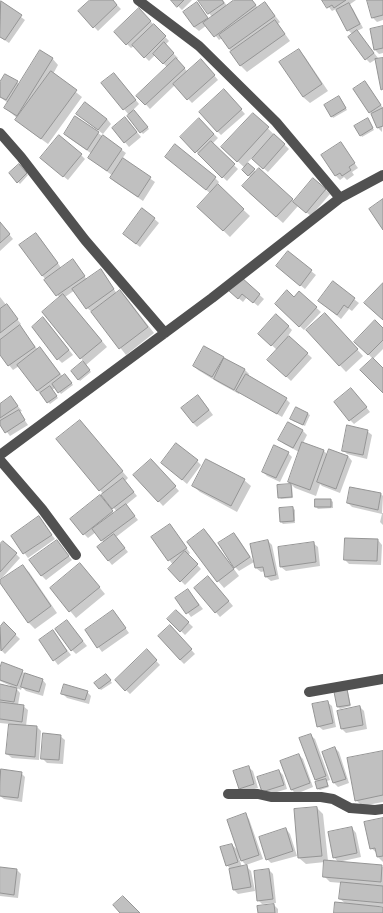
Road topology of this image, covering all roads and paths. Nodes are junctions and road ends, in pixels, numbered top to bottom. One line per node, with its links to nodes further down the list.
1 (138, 0): 4 (street)
2 (0, 133): 5 (street)
3 (383, 175): 4 (street)
4 (340, 198): 5 (street)
5 (165, 333): 6 (street)
6 (0, 455)
7 (0, 460): 8 (street)
8 (76, 555)
9 (383, 679): 10 (street)
10 (309, 692)
11 (228, 794): 12 (street)
12 (383, 810)

